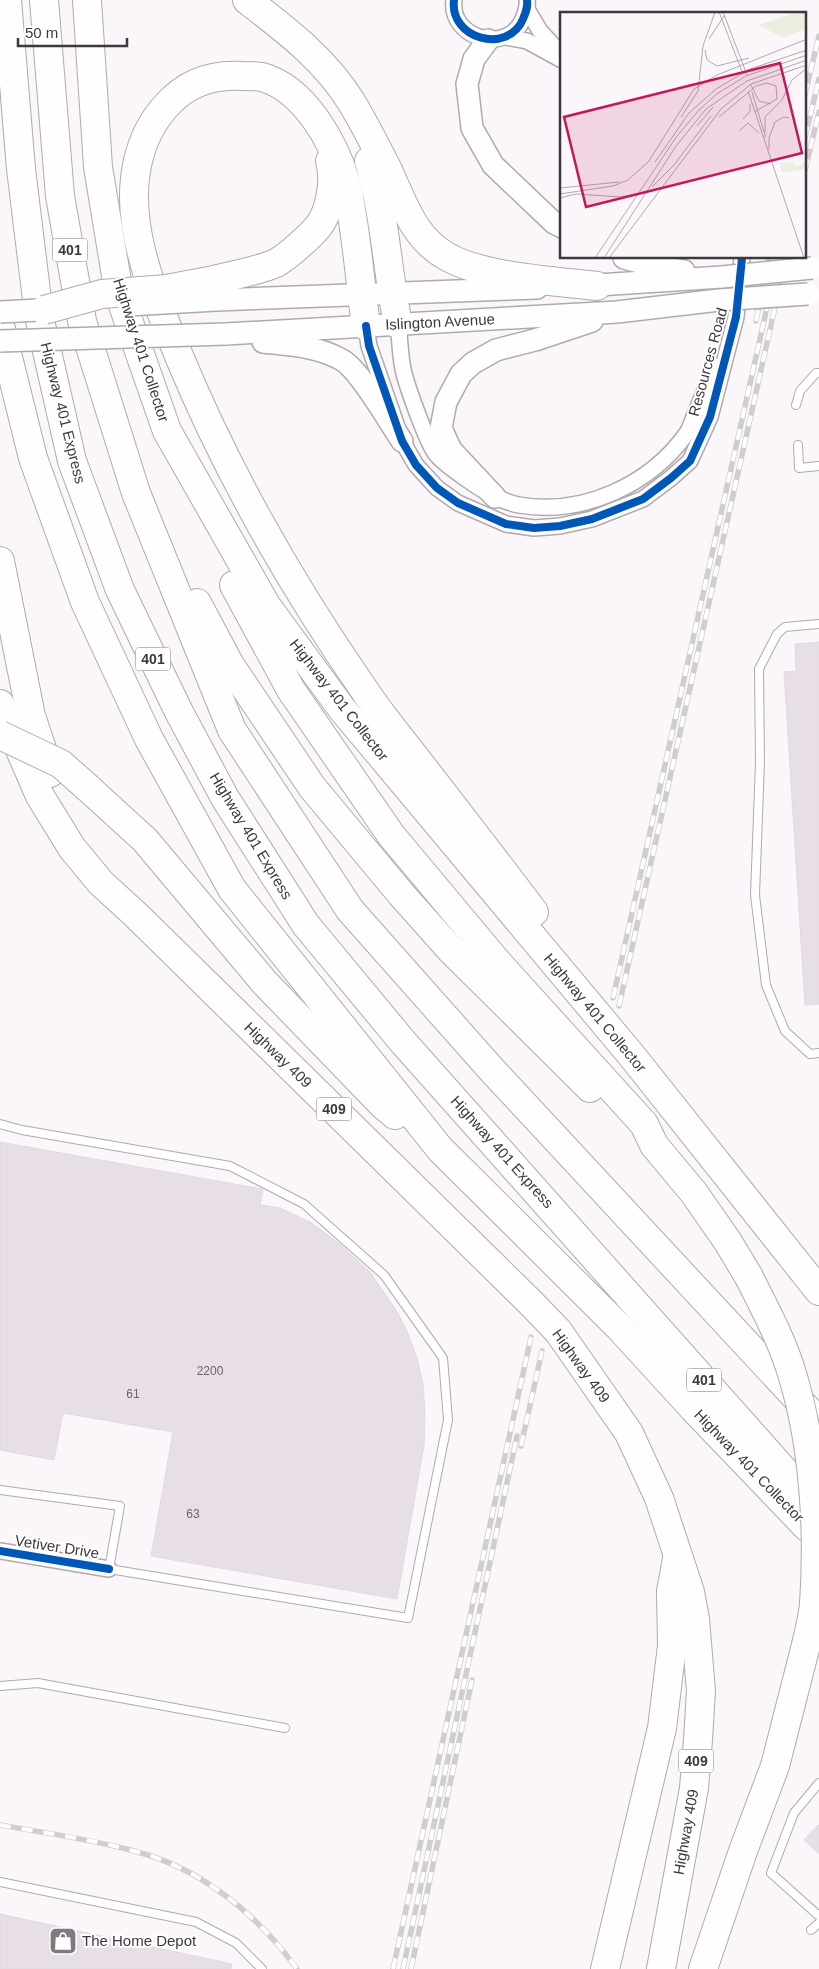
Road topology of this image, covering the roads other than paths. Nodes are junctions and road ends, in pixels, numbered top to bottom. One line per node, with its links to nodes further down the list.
1 (8, 0): 52 (highway, Highway 401 Express / 401)
2 (44, 0): 37 (highway, 401)
3 (87, 0): 33 (highway, Highway 401 Collector / 401)
4 (247, 0): 10 (highway)
5 (453, 1): 7 (street)
6 (527, 4): 7 (street); 8 (street)
7 (497, 38): 9 (street); 12 (main road)
8 (560, 53)
9 (560, 59)
10 (351, 102): 17 (highway); 20 (highway)
11 (322, 128): 18 (highway); 21 (highway); 44 (highway)
12 (560, 226)
13 (628, 259): 16 (main road)
14 (742, 259): 25 (street, Resources Road)
15 (815, 268): 16 (main road, Islington Avenue, bridge)
16 (722, 277): 17 (main road, Islington Avenue)
17 (597, 286): 20 (main road, Islington Avenue)
18 (212, 291): 21 (main road, Islington Avenue); 22 (highway, bridge)
19 (814, 293): 24 (main road, Islington Avenue, bridge)
20 (392, 294): 21 (main road, Islington Avenue); 26 (highway)
21 (361, 295): 28 (highway)
22 (44, 310): 23 (main road, bridge)
23 (0, 312)
24 (617, 312): 26 (main road, Islington Avenue); 38 (main road)
25 (736, 317): 34 (street, Resources Road); 38 (street, Resources Road)
26 (398, 324): 28 (main road, Islington Avenue); 38 (street, Resources Road)
27 (0, 325): 48 (highway, Highway 401 Collector / 401)
28 (366, 326): 29 (main road, Islington Avenue); 34 (street, Resources Road)
29 (226, 334): 30 (main road, Islington Avenue, bridge); 34 (main road)
30 (0, 341)
31 (819, 373): 32 (lane)
32 (796, 405)
33 (167, 431): 44 (highway, Highway 401 Collector / 401); 47 (highway)
34 (402, 441)
35 (798, 446): 36 (lane)
36 (819, 466)
37 (136, 493): 47 (highway); 50 (highway, 401)
38 (495, 496)
39 (0, 561): 43 (highway)
40 (819, 624): 45 (lane)
41 (0, 704): 43 (highway)
42 (0, 735): 48 (highway, bridge)
43 (136, 915): 55 (highway, Highway 409 / 409)
44 (598, 1016): 49 (highway, Highway 401 Collector / 401)
45 (819, 1053)
46 (0, 1124): 56 (lane)
47 (654, 1146): 62 (highway, bridge)
48 (440, 1149): 53 (highway, Highway 401 Collector / 401)
49 (819, 1291)
50 (819, 1422)
51 (0, 1490): 56 (lane)
52 (819, 1510)
53 (819, 1535)
54 (0, 1551): 56 (street, Vetiver Drive)
55 (678, 1552): 66 (highway); 67 (highway, Highway 409 / 409)
56 (109, 1569)
57 (0, 1686): 58 (lane)
58 (285, 1728)
59 (819, 1783): 61 (lane)
60 (0, 1882): 65 (lane)
61 (819, 1916)
62 (720, 1918): 68 (highway); 69 (highway)
63 (819, 1923): 64 (lane)
64 (811, 1930)
65 (262, 1969)
66 (605, 1969)
67 (661, 1969)
68 (702, 1969)
69 (712, 1969)

